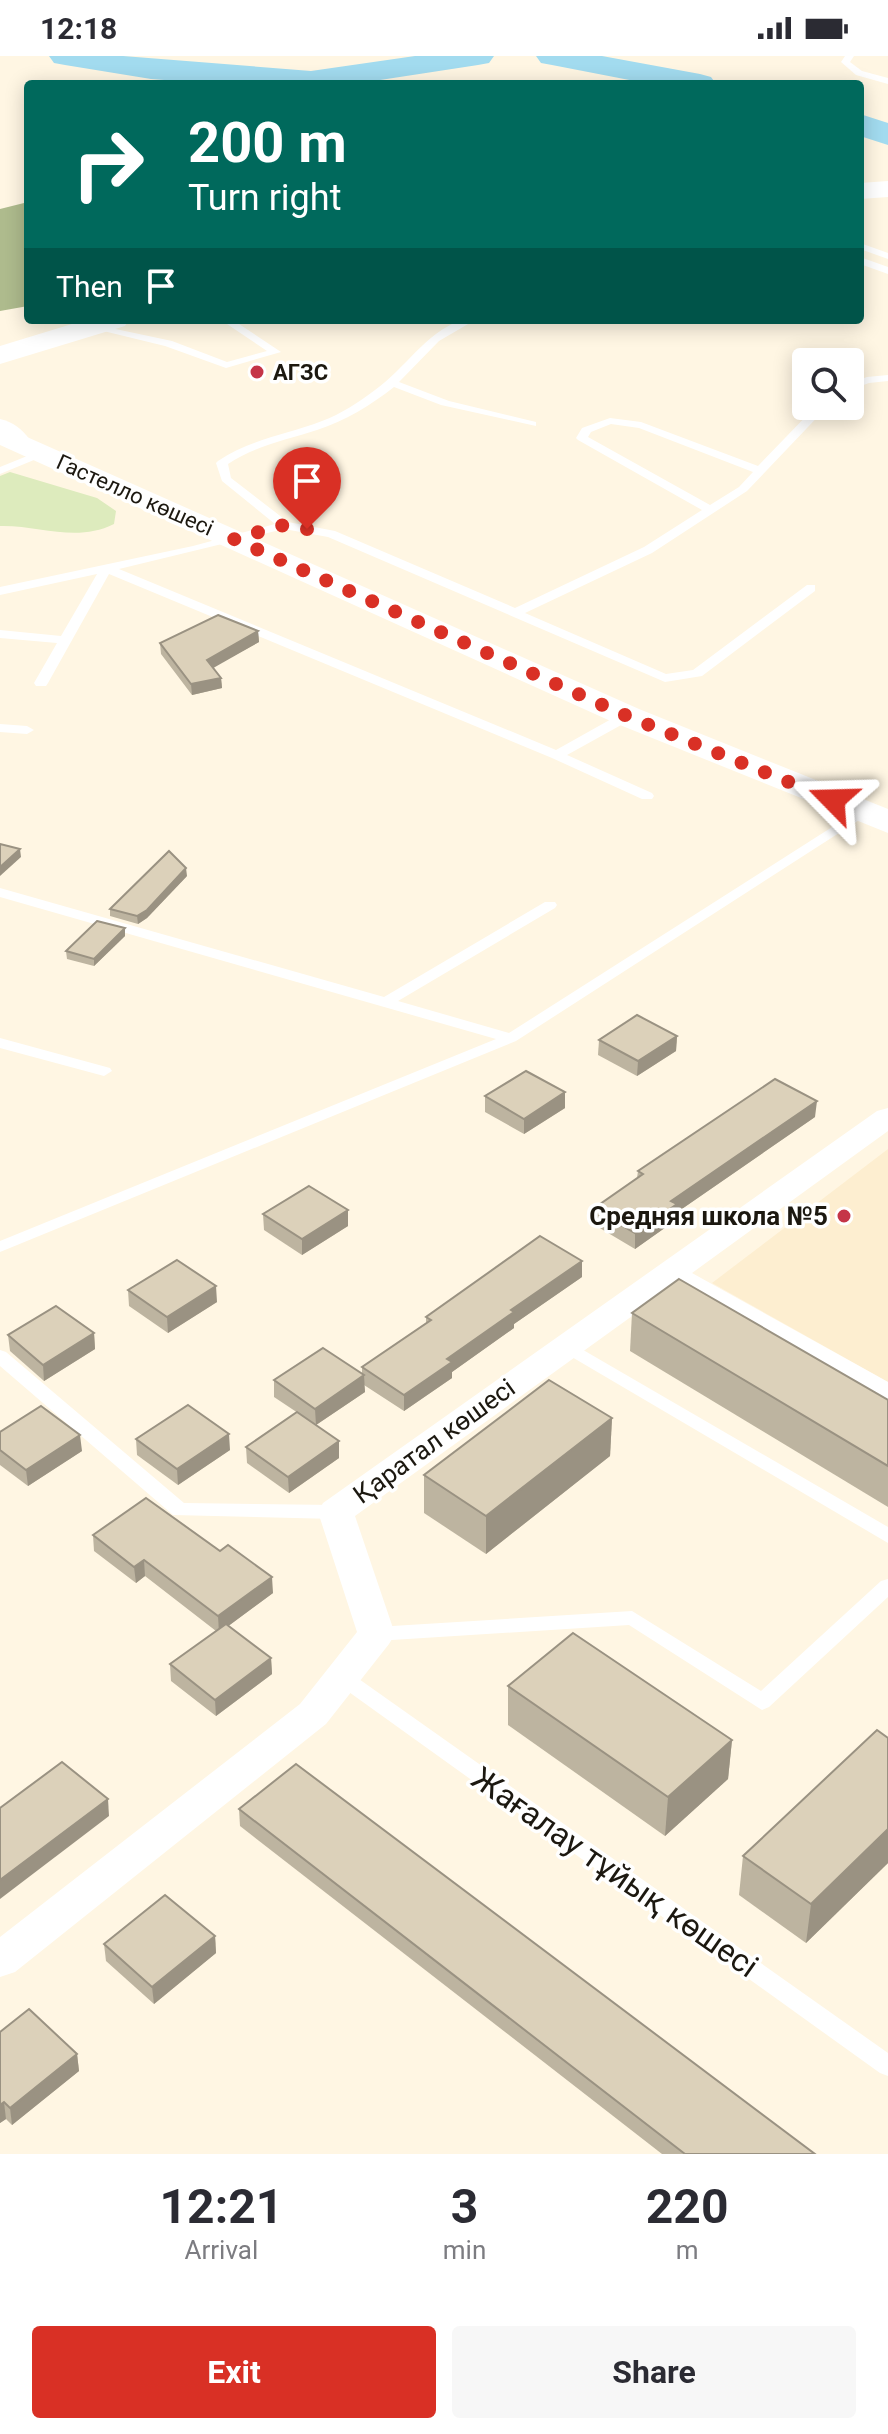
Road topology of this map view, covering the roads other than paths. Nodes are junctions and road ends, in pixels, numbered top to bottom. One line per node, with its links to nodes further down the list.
1 (850, 56): 2 (lane)
2 (888, 81)
3 (888, 189): 4 (highway)
4 (864, 191)
5 (864, 247): 6 (lane)
6 (888, 256)
7 (864, 262): 8 (lane)
8 (888, 271)
9 (232, 324): 11 (lane)
10 (446, 324): 17 (lane)
11 (96, 325): 12 (highway); 13 (highway); 15 (highway)
12 (0, 338)
13 (0, 355)
14 (888, 378): 16 (lane)
15 (0, 381)
16 (864, 381)
17 (393, 383): 19 (lane); 24 (lane)
18 (809, 420): 22 (lane)
19 (532, 424)
20 (11, 439): 21 (lane); 25 (street, Гастелло көшесі)
21 (0, 471)
22 (760, 471): 23 (lane); 23 (lane)
23 (711, 510): 29 (lane)
24 (284, 525): 25 (lane); 29 (lane)
25 (234, 539): 26 (lane); 33 (street, Гастелло көшесі)
26 (106, 568): 28 (lane); 31 (lane); 36 (lane)
27 (811, 588): 29 (lane)
28 (0, 591)
29 (515, 613)
30 (0, 634): 31 (lane)
31 (66, 640): 32 (lane)
32 (41, 683)
33 (627, 716): 36 (lane); 38 (street, Гастелло көшесі)
34 (0, 728): 35 (lane)
35 (27, 730)
36 (557, 755): 37 (lane)
37 (647, 796)
38 (875, 817): 42 (lane)
39 (0, 892): 41 (lane)
40 (550, 905): 41 (lane)
41 (386, 1002): 42 (lane)
42 (511, 1038): 46 (lane)
43 (0, 1043): 44 (lane)
44 (104, 1071)
45 (888, 1117): 47 (street, Қаратал көшесі)
46 (0, 1247)
47 (667, 1273): 48 (street, Қаратал көшесі); 50 (street)
48 (566, 1346): 51 (street, Қаратал көшесі); 52 (lane)
49 (0, 1356): 51 (lane)
50 (888, 1397)
51 (336, 1512): 54 (street, Қаратал көшесі)
52 (888, 1536)
53 (888, 1586): 54 (lane)
54 (376, 1634): 55 (street)
55 (342, 1677): 56 (street); 57 (lane, Жағалау тұйық көшесі)
56 (0, 1960)
57 (885, 2058)

